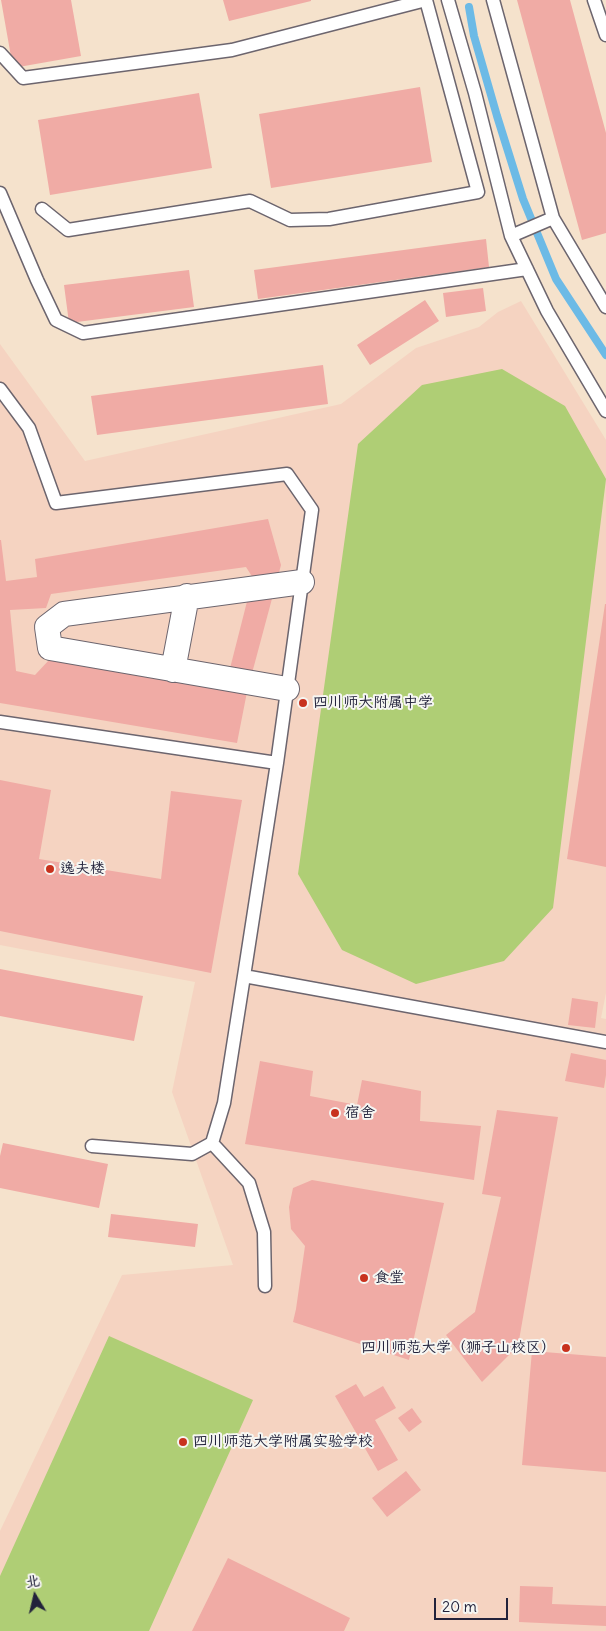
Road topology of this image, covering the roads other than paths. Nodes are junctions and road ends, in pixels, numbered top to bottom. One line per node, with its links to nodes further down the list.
1 (426, 0): 6 (lane); 8 (lane)
2 (448, 0): 10 (lane)
3 (493, 0): 9 (lane)
4 (594, 0): 5 (lane)
5 (606, 35)
6 (0, 53)
7 (0, 192): 11 (lane)
8 (42, 210)
9 (553, 218): 10 (lane); 12 (lane)
10 (512, 236): 11 (lane)
11 (527, 268): 14 (lane)
12 (606, 307)
13 (0, 389): 15 (lane)
14 (606, 411)
15 (302, 582): 16 (street); 18 (lane)
16 (187, 596): 17 (street); 17 (street)
17 (173, 670): 18 (street)
18 (287, 689): 20 (lane)
19 (0, 722): 20 (lane)
20 (277, 763): 21 (lane)
21 (244, 976): 22 (lane); 23 (lane)
22 (606, 1042)
23 (212, 1143): 24 (lane); 25 (lane)
24 (92, 1146)
25 (265, 1286)

